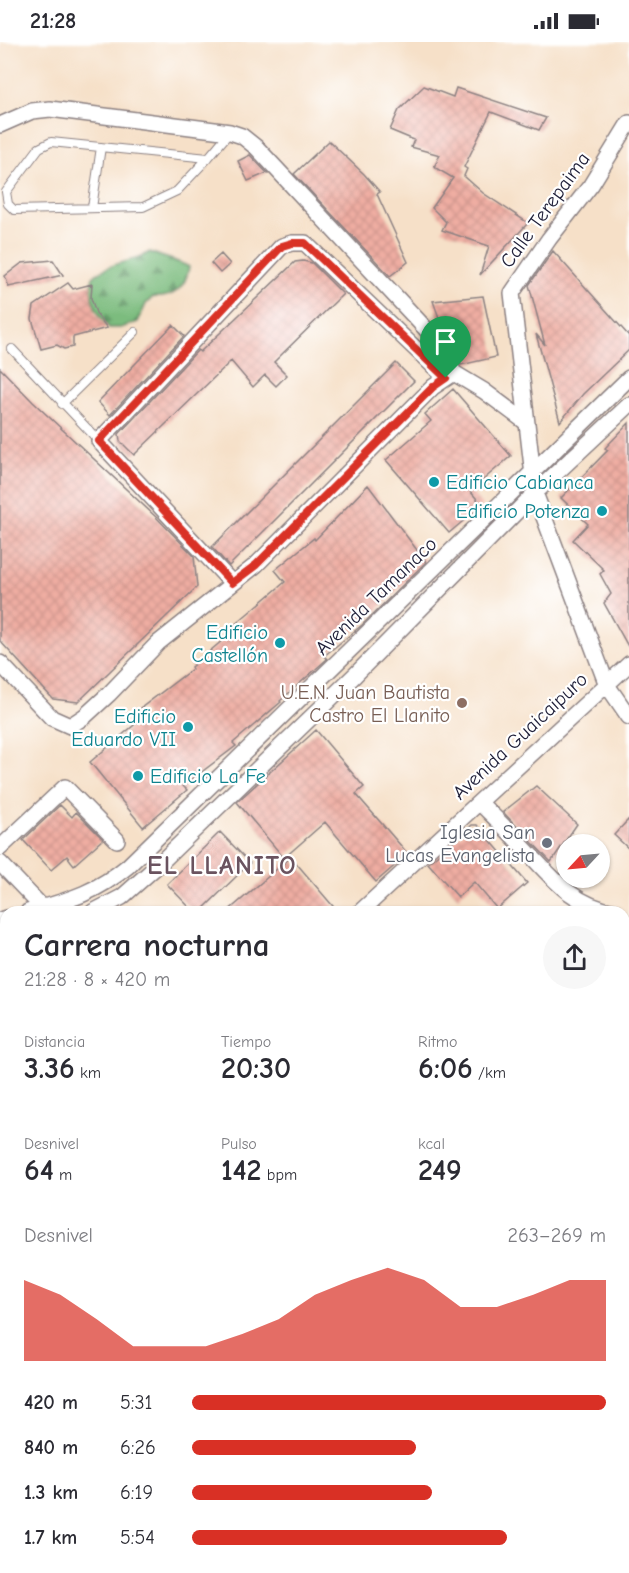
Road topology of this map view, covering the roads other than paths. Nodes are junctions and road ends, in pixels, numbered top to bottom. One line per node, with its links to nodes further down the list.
1 (629, 123): 13 (street, Calle Terepaima)
2 (0, 125): 3 (street)
3 (230, 132): 5 (lane); 9 (street)
4 (101, 147): 5 (lane); 6 (lane); 6 (lane)
5 (208, 158): 6 (lane)
6 (92, 208)
7 (135, 332): 11 (lane)
8 (12, 349): 11 (lane)
9 (450, 376): 13 (street); 14 (street); 17 (street)
10 (629, 378): 15 (street, Avenida Tamanaco)
11 (62, 404): 14 (lane)
12 (629, 405): 16 (street, Avenida Tamanaco)
13 (527, 423): 15 (street, Calle Terepaima)
14 (99, 441): 17 (street)
15 (533, 470): 16 (street, Calle Terepaima); 27 (street, Avenida Tamanaco)
16 (535, 493): 20 (street, Calle Terepaima); 28 (street, Avenida Tamanaco)
17 (232, 583): 18 (street)
18 (0, 663)
19 (629, 664): 20 (street, Avenida Guaicaipuro)
20 (606, 685): 21 (street, Calle Terepaima); 22 (street, Avenida Guaicaipuro)
21 (629, 717)
22 (480, 802): 29 (street, Avenida Guaicaipuro); 30 (street)
23 (117, 840): 24 (street)
24 (0, 848)
25 (0, 863): 26 (street)
26 (32, 906)
27 (47, 906)
28 (105, 906)
29 (367, 906)
30 (594, 906)

